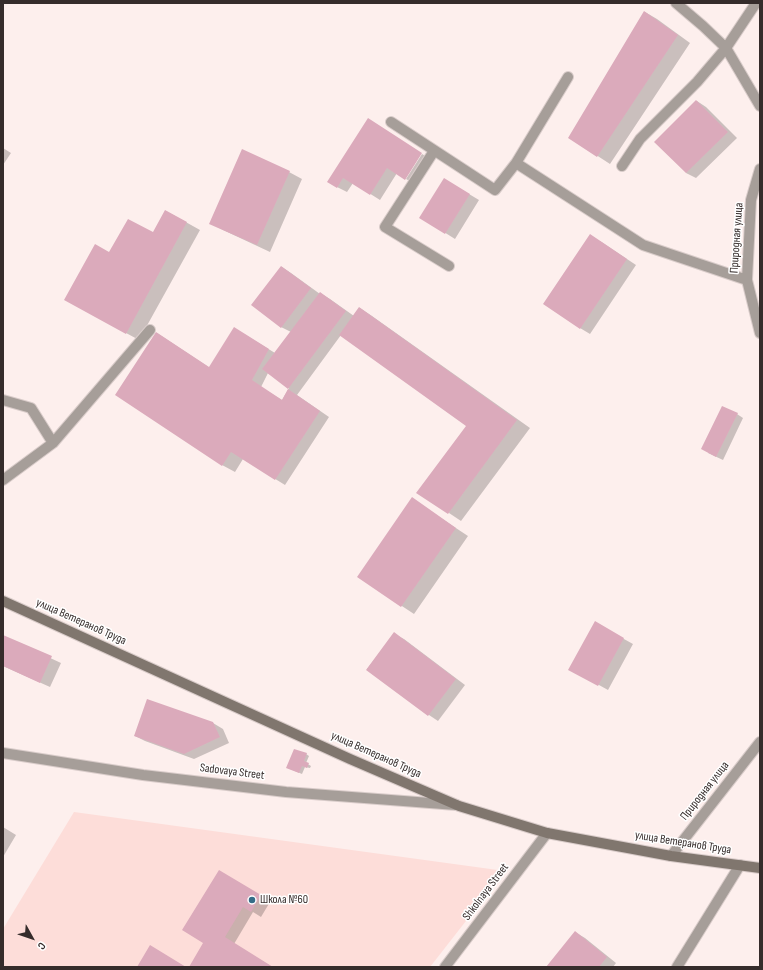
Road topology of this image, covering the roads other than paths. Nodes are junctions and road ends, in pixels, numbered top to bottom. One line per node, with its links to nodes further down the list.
1 (676, 3): 3 (street)
2 (756, 3): 3 (street)
3 (726, 48): 5 (street); 9 (street)
4 (568, 77): 8 (street)
5 (760, 106)
6 (391, 122): 7 (street)
7 (434, 151): 8 (street); 11 (street)
8 (516, 163): 12 (street)
9 (622, 166)
10 (760, 169): 12 (street, Природная улица)
11 (450, 266)
12 (747, 280): 14 (street, Природная улица)
13 (150, 330): 16 (street)
14 (760, 332)
15 (3, 400): 16 (street)
16 (53, 444): 17 (street)
17 (3, 480)
18 (3, 601): 21 (street, улица Ветеранов Труда)
19 (760, 742): 23 (street, Природная улица)
20 (3, 753): 21 (street, Sadovaya Street)
21 (459, 806): 22 (street, улица Ветеранов Труда)
22 (547, 833): 23 (street, улица Ветеранов Труда); 26 (street, Shkolnaya Street)
23 (671, 856): 24 (street, улица Ветеранов Труда)
24 (740, 865): 25 (street, улица Ветеранов Труда); 27 (street)
25 (760, 868)
26 (445, 967)
27 (677, 967)

